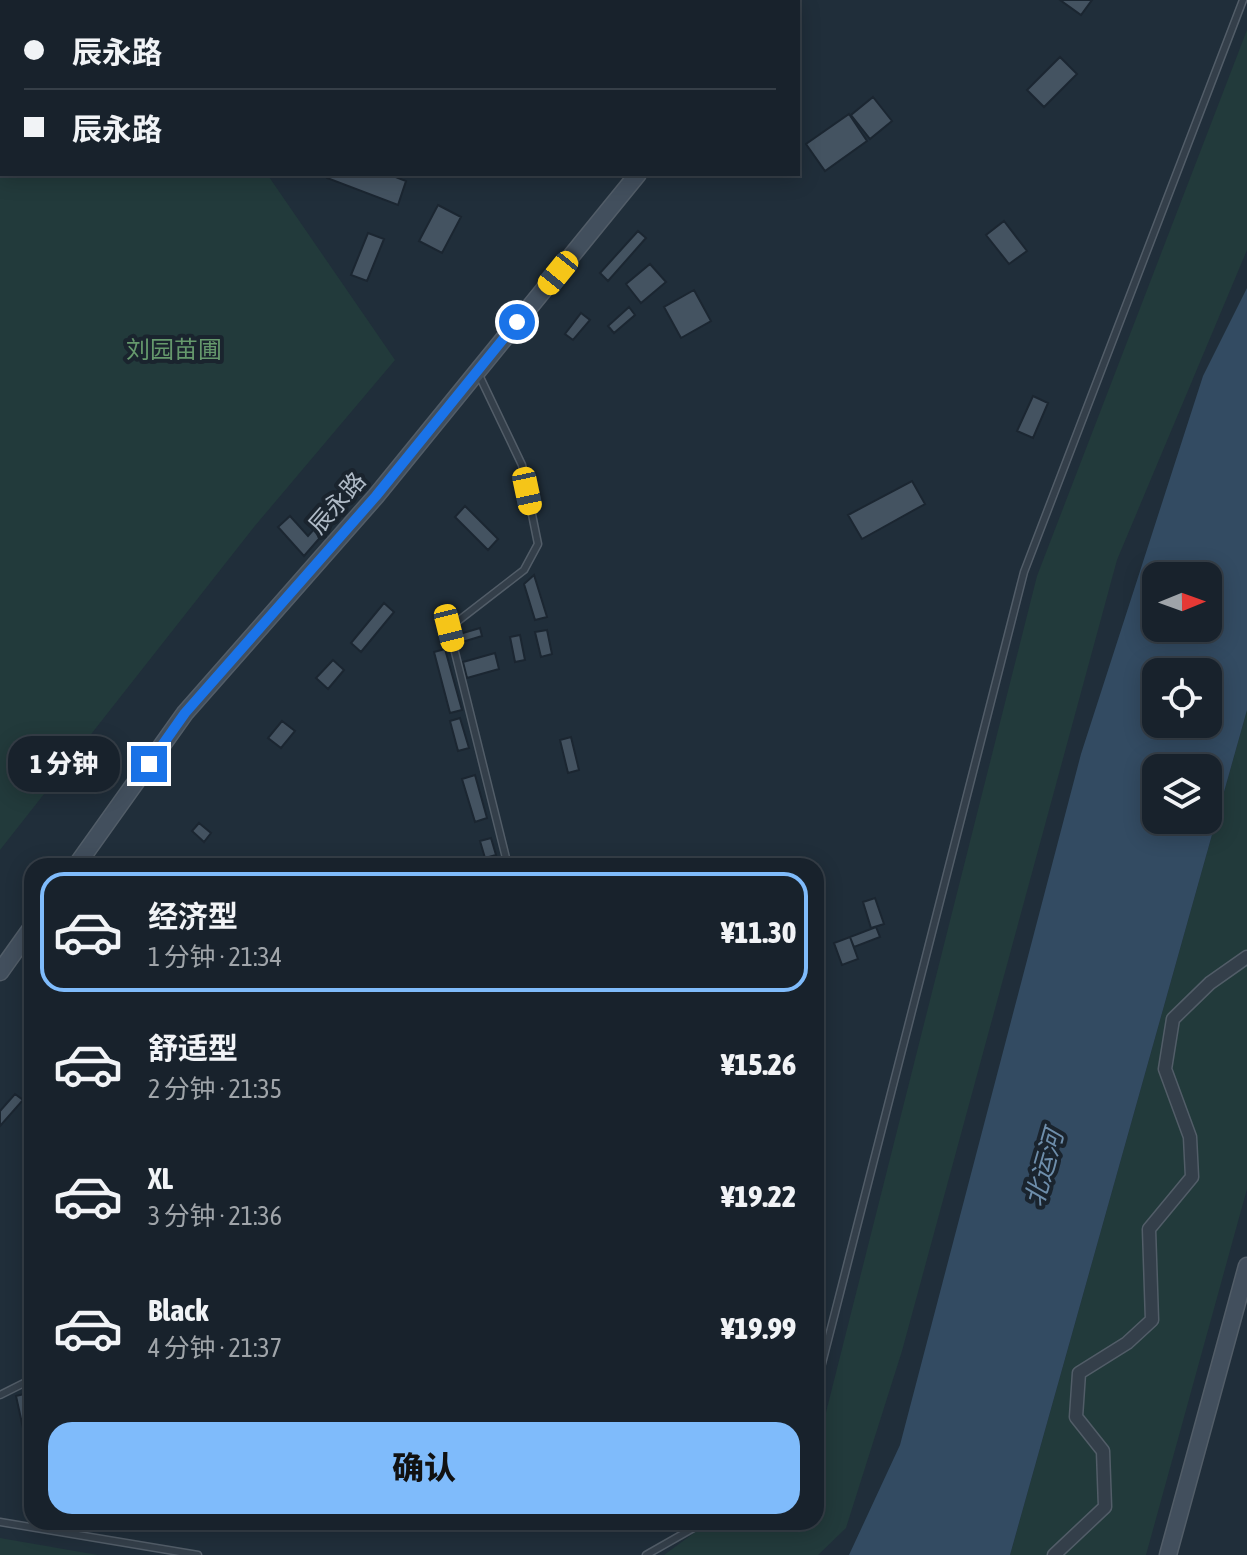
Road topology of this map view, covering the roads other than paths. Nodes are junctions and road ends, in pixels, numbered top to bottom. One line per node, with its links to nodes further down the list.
1 (1243, 0): 10 (lane)
2 (636, 176): 3 (main road, 辰永路)
3 (477, 372): 4 (main road, 辰永路); 5 (lane)
4 (82, 858)
5 (506, 858)
6 (24, 938): 8 (main road)
7 (1247, 957): 19 (street)
8 (0, 972)
9 (1247, 1266): 20 (main road)
10 (824, 1356)
11 (24, 1383): 12 (lane)
12 (0, 1395)
13 (0, 1522): 14 (lane)
14 (24, 1526)
15 (48, 1530): 17 (lane)
16 (690, 1530): 18 (lane)
17 (198, 1555)
18 (646, 1555)
19 (1054, 1555)
20 (1168, 1555)

